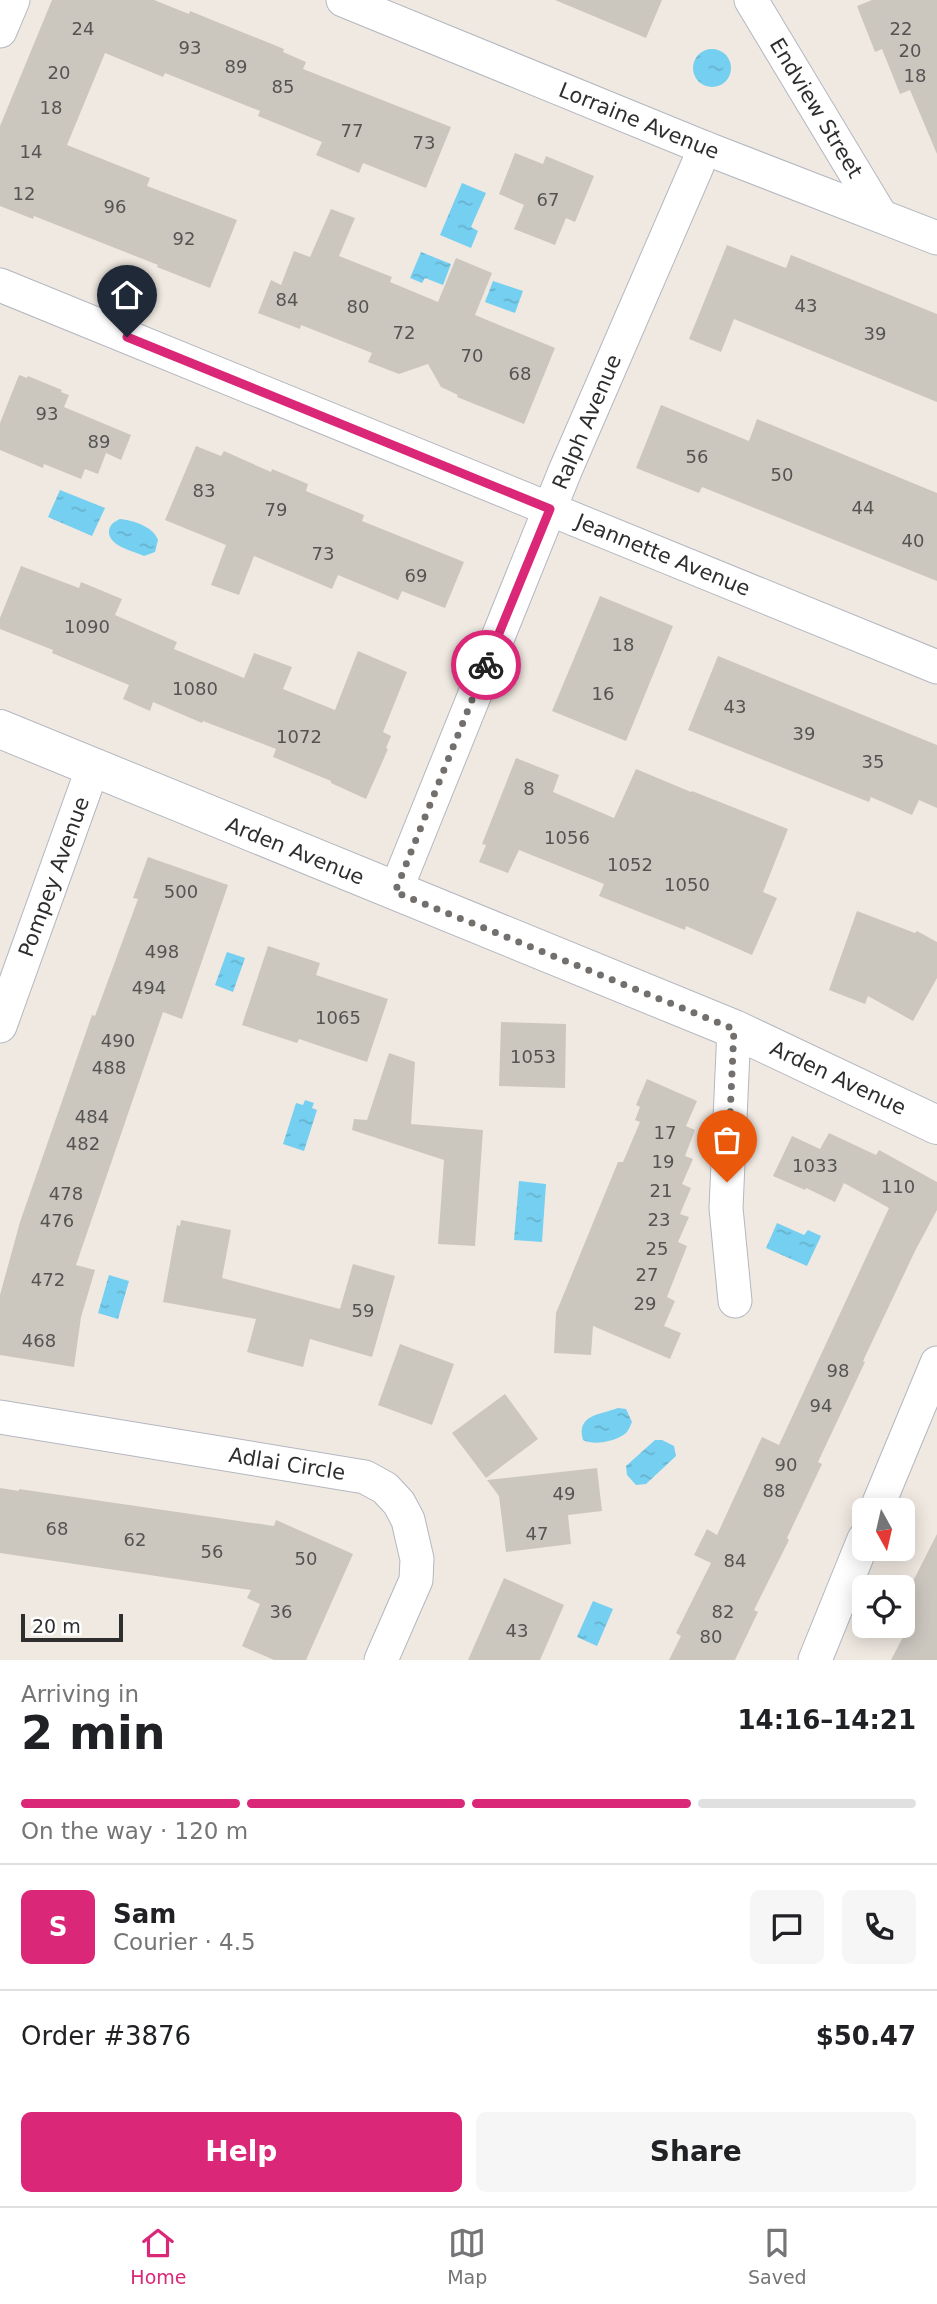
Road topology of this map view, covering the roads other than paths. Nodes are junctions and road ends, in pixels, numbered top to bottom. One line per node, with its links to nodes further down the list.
1 (344, 0): 3 (street, Lorraine Avenue)
2 (751, 0): 4 (street, Endview Street)
3 (705, 148): 4 (street, Lorraine Avenue); 7 (street, Ralph Avenue)
4 (881, 216): 5 (street, Lorraine Avenue)
5 (937, 238)
6 (0, 285): 7 (street, Jeannette Avenue)
7 (550, 509): 8 (street, Jeannette Avenue); 11 (street, Ralph Avenue)
8 (937, 667)
9 (0, 729): 10 (street, Arden Avenue)
10 (93, 767): 11 (street, Arden Avenue); 12 (street, Pompey Avenue)
11 (395, 892): 13 (street, Arden Avenue)
12 (0, 1026)
13 (734, 1029): 14 (street, Arden Avenue); 15 (street)
14 (937, 1125)
15 (735, 1301)
16 (937, 1363): 18 (street)
17 (0, 1417): 20 (street, Adlai Circle)
18 (881, 1498)
19 (855, 1561): 21 (street)
20 (381, 1660)
21 (815, 1660)

